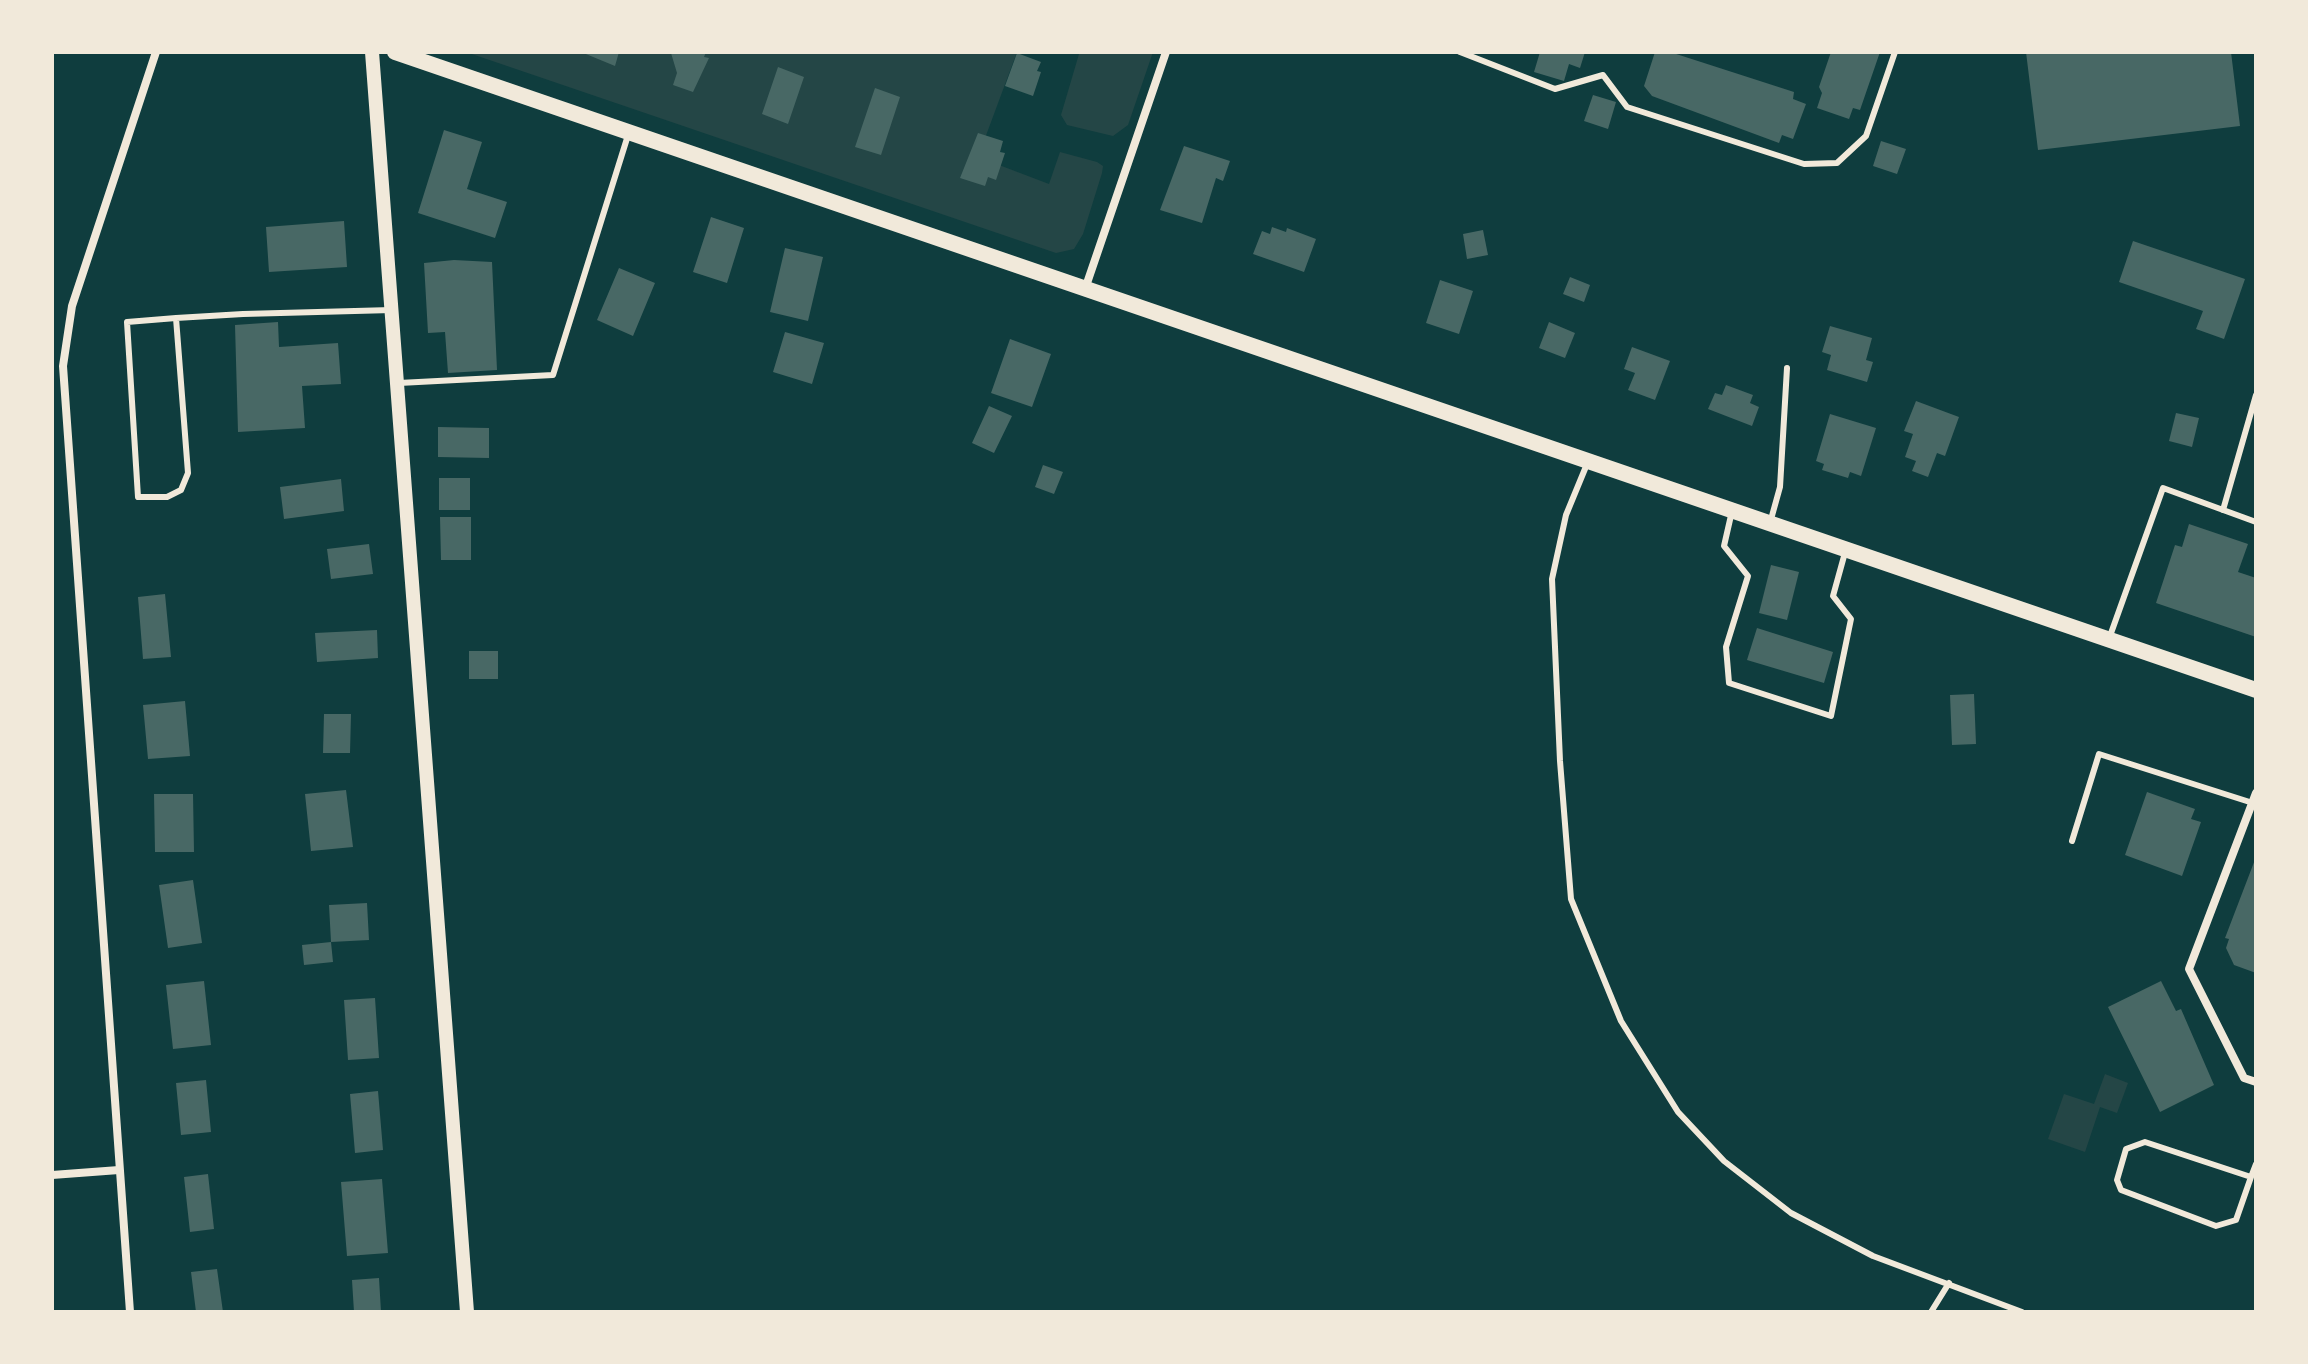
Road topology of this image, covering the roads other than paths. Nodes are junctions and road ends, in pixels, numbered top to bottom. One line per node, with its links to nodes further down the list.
1 (156, 52): 26 (street)
2 (372, 52): 9 (street)
3 (395, 52): 7 (main road)
4 (1166, 52): 8 (street)
5 (1460, 52): 6 (lane)
6 (1895, 52)
7 (629, 132): 8 (main road); 12 (lane)
8 (1085, 289): 14 (main road)
9 (392, 310): 10 (lane); 12 (street)
10 (176, 318): 10 (lane)
11 (1787, 368): 18 (lane)
12 (397, 383): 31 (street)
13 (2256, 395): 15 (lane)
14 (1588, 461): 16 (main road); 29 (lane)
15 (2223, 510): 17 (lane); 20 (lane)
16 (1732, 511): 18 (main road); 19 (lane)
17 (2256, 522)
18 (1770, 523): 19 (main road)
19 (1846, 549): 20 (main road)
20 (2109, 640): 21 (main road)
21 (2256, 690)
22 (2255, 800): 23 (lane); 24 (street)
23 (2072, 841)
24 (2256, 1082)
25 (2256, 1164): 28 (lane)
26 (119, 1170): 27 (street); 30 (street)
27 (52, 1175)
28 (2251, 1177): 28 (lane)
29 (1949, 1283): 32 (lane); 33 (lane)
30 (130, 1312)
31 (467, 1312)
32 (1931, 1312)
33 (2022, 1312)

